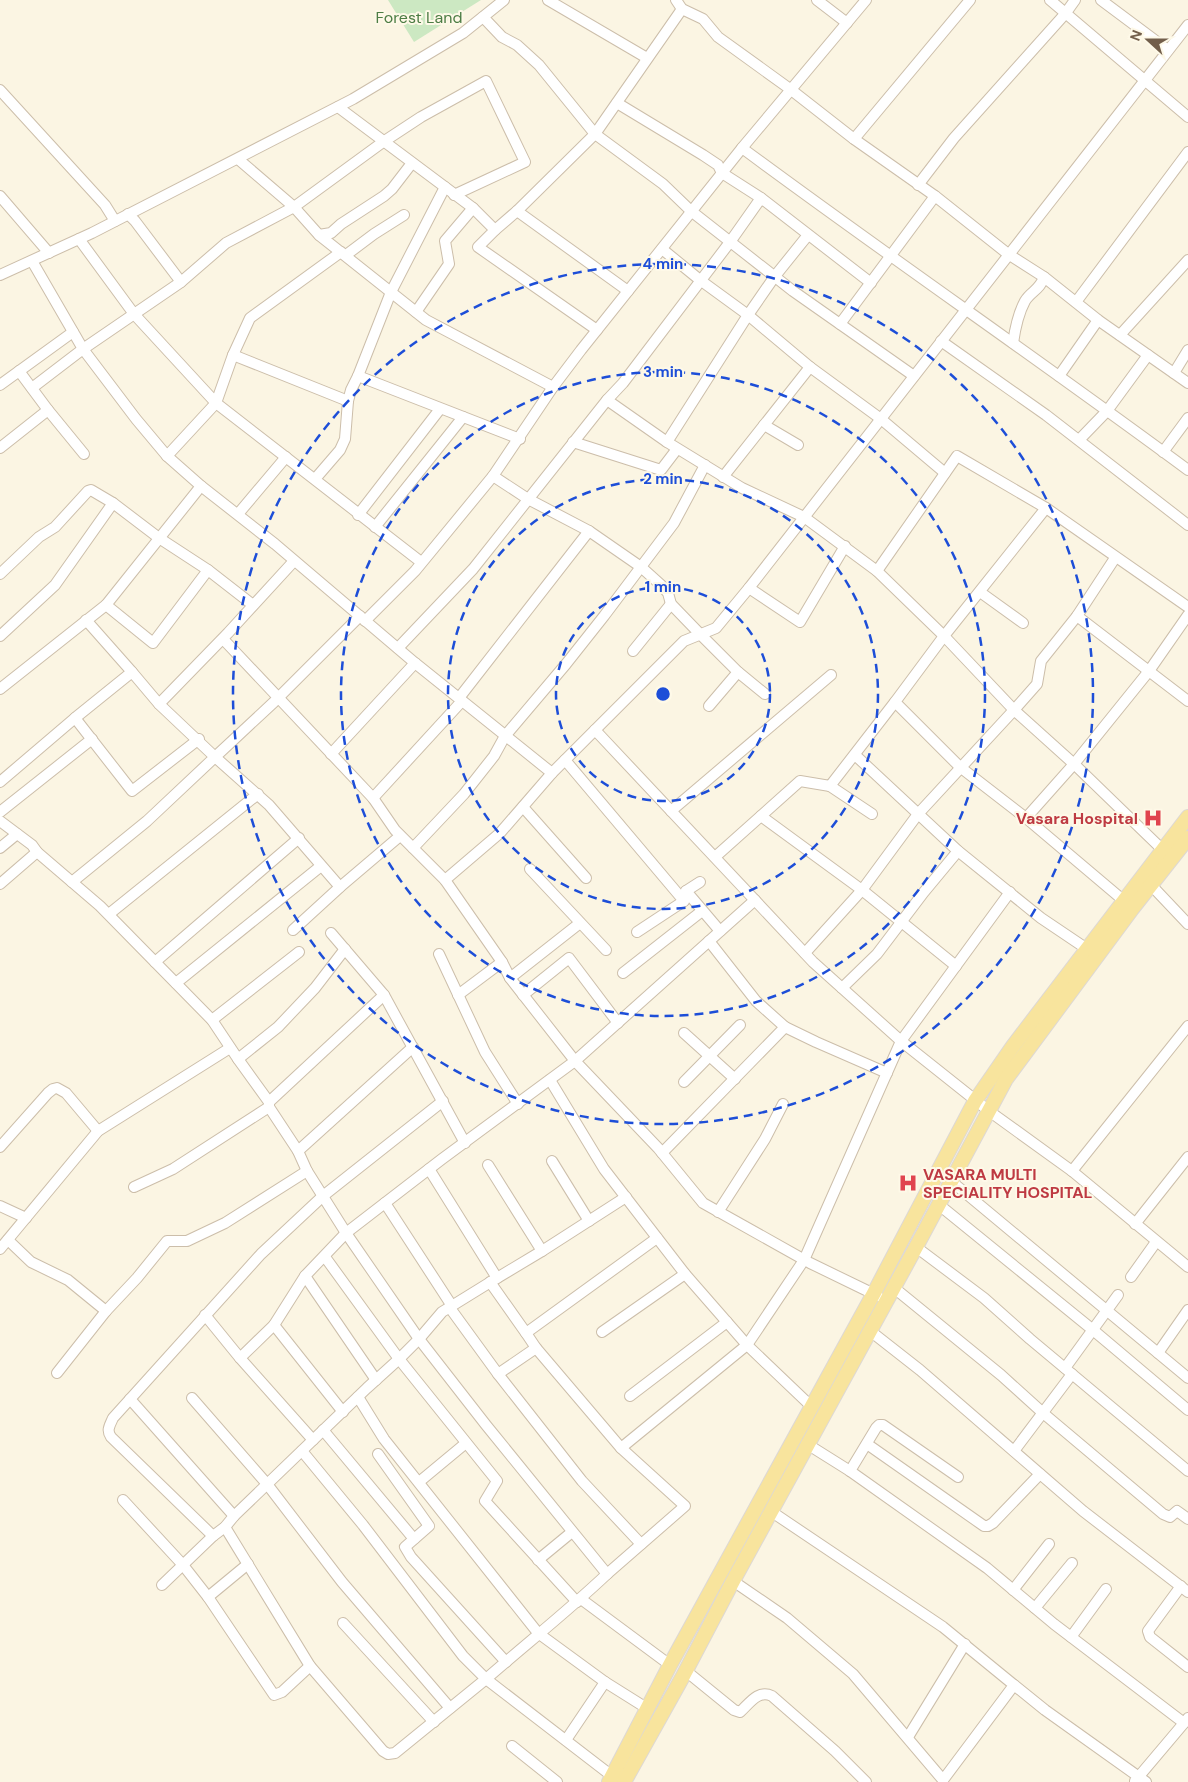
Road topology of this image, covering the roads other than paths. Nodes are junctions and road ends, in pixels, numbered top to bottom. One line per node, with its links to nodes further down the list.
1 (504, 0): 12 (street)
2 (548, 0): 16 (street)
3 (676, 0): 10 (street)
4 (817, 0): 13 (street)
5 (866, 0): 13 (street)
6 (970, 0): 24 (street)
7 (1050, 0): 11 (street)
8 (1074, 0): 11 (street)
9 (1101, 0): 15 (street)
10 (682, 9): 16 (street); 18 (street)
11 (1064, 14): 17 (street); 31 (street)
12 (483, 17): 21 (street); 23 (street)
13 (847, 23): 18 (street)
14 (1188, 25): 15 (street)
15 (1168, 50): 17 (street)
16 (647, 58): 20 (street)
17 (1145, 81): 22 (street); 52 (street)
18 (790, 89): 24 (street); 26 (street)
19 (0, 90): 43 (street)
20 (617, 103): 23 (street); 30 (street)
21 (338, 107): 25 (street); 28 (street)
22 (1188, 117)
23 (595, 134): 39 (street); 40 (street)
24 (854, 139): 31 (street)
25 (383, 142): 29 (street); 33 (street); 37 (street)
26 (742, 148): 30 (street); 53 (street)
27 (1188, 152): 64 (street)
28 (238, 159): 37 (street); 41 (street)
29 (412, 163): 32 (street); 45 (street)
30 (722, 173): 36 (street); 40 (street)
31 (918, 185): 35 (street)
32 (445, 188): 33 (street); 63 (street)
33 (454, 195): 38 (street)
34 (0, 196): 50 (street)
35 (935, 196): 52 (street); 53 (street)
36 (762, 198): 46 (street); 48 (street)
37 (294, 207): 45 (street); 60 (street)
38 (473, 208): 44 (street); 66 (street)
39 (517, 211): 44 (street); 62 (street)
40 (691, 212): 48 (street); 49 (street)
41 (128, 214): 43 (street); 60 (street)
42 (404, 216): 51 (street)
43 (115, 221): 47 (street)
44 (495, 230): 71 (street)
45 (319, 235): 51 (street)
46 (808, 235): 57 (street); 61 (street)
47 (79, 239): 50 (street); 67 (street)
48 (730, 242): 57 (street); 59 (street)
49 (662, 249): 59 (street); 62 (street)
50 (49, 253): 55 (street)
51 (343, 254): 63 (street); 78 (street)
52 (1008, 254): 58 (street); 65 (street)
53 (891, 257): 61 (street); 65 (street)
54 (1188, 260): 73 (street)
55 (32, 261): 56 (street); 72 (street)
56 (0, 275)
57 (775, 276): 68 (street); 70 (street)
58 (1044, 276): 64 (street); 75 (street)
59 (700, 280): 68 (street); 90 (street)
60 (181, 282): 67 (street)
61 (871, 282): 70 (street)
62 (628, 291): 71 (street)
63 (391, 292): 66 (street); 83 (street)
64 (1076, 302): 69 (street)
65 (966, 309): 74 (street); 75 (street)
66 (416, 312): 88 (street)
67 (134, 314): 76 (street); 92 (street)
68 (748, 315): 80 (street); 103 (street)
69 (1098, 320): 73 (street); 85 (street)
70 (840, 324): 84 (street)
71 (598, 330): 88 (street)
72 (73, 332): 76 (street); 81 (street)
73 (1120, 334): 79 (street)
74 (941, 341): 84 (street); 101 (street)
75 (1013, 343): 85 (street)
76 (83, 349): 89 (street); 109 (street)
77 (1188, 350): 82 (street)
78 (233, 355): 91 (street); 92 (street)
79 (1148, 355): 82 (street); 95 (street)
80 (810, 367): 98 (street); 99 (street)
81 (19, 371): 87 (street); 89 (street)
82 (1174, 373): 86 (street)
83 (358, 376): 91 (street); 93 (street)
84 (914, 376): 98 (street)
85 (1060, 376): 95 (street)
86 (1188, 383)
87 (0, 385)
88 (553, 387): 100 (street)
89 (32, 388): 94 (street)
90 (607, 400): 102 (street); 103 (street)
91 (348, 401): 116 (street)
92 (216, 403): 109 (street); 110 (street)
93 (440, 408): 96 (street); 122 (street)
94 (48, 410): 105 (street); 108 (street)
95 (1107, 412): 101 (street); 107 (street)
96 (463, 417): 100 (street); 125 (street)
97 (1188, 418): 107 (street)
98 (881, 419): 113 (street); 123 (street)
99 (764, 425): 104 (street); 115 (street)
100 (520, 439): 114 (street)
101 (1079, 440): 124 (street)
102 (573, 442): 106 (street); 118 (street)
103 (667, 442): 106 (street)
104 (798, 445)
105 (0, 448)
106 (677, 448): 111 (street)
107 (1163, 452): 112 (street)
108 (84, 454)
109 (167, 456): 117 (street)
110 (286, 457): 116 (street); 121 (street)
111 (705, 465): 115 (street); 132 (street)
112 (1188, 470)
113 (945, 473): 120 (street); 134 (street)
114 (493, 476): 118 (street); 131 (street)
115 (723, 477): 123 (street)
116 (315, 479): 122 (street)
117 (201, 486): 121 (street); 127 (street)
118 (528, 499): 126 (street); 151 (street)
119 (114, 503): 127 (street); 135 (street); 148 (street)
120 (1046, 508): 129 (street); 137 (street)
121 (238, 514): 130 (street)
122 (358, 515): 125 (street)
123 (804, 517): 128 (street); 136 (street)
124 (1188, 525)
125 (375, 527): 131 (street)
126 (590, 531): 132 (street); 161 (street)
127 (159, 538): 133 (street); 139 (street)
128 (845, 546): 134 (street); 136 (street)
129 (1116, 558): 141 (street); 143 (street)
130 (294, 561): 140 (street); 144 (street)
131 (421, 562): 144 (street)
132 (641, 567): 138 (street); 169 (street)
133 (208, 570): 139 (street); 140 (street)
134 (877, 571): 149 (street)
135 (0, 574)
136 (749, 588): 147 (street)
137 (980, 592): 146 (street); 149 (street)
138 (671, 604): 147 (street); 152 (street)
139 (106, 605): 145 (street)
140 (253, 605): 150 (street)
141 (1188, 607)
142 (1188, 615): 154 (street)
143 (1077, 616): 154 (street); 166 (street)
144 (362, 619): 151 (street); 160 (street)
145 (86, 620): 155 (street); 158 (street)
146 (1023, 623)
147 (699, 633): 156 (street); 168 (street)
148 (0, 636)
149 (944, 636): 163 (street); 166 (street)
150 (223, 639): 160 (street); 164 (street)
151 (398, 648): 153 (street)
152 (633, 650)
153 (415, 663): 161 (street); 172 (street)
154 (1149, 671): 162 (street); 176 (street)
155 (132, 672): 164 (street); 167 (street)
156 (738, 672): 159 (street); 165 (street)
157 (831, 675): 184 (street)
158 (0, 689)
159 (765, 694)
160 (278, 698): 172 (street); 174 (street)
161 (461, 700): 169 (street); 182 (street)
162 (1188, 700)
163 (895, 702): 173 (street); 177 (street)
164 (159, 704): 171 (street)
165 (709, 706)
166 (1014, 710): 176 (street); 177 (street)
167 (75, 718): 170 (street); 179 (street)
168 (595, 730): 175 (street); 184 (street)
169 (505, 736): 178 (street); 197 (street)
170 (92, 739): 171 (street); 185 (street)
171 (199, 739): 174 (street)
172 (331, 754): 182 (street)
173 (855, 755): 180 (street); 187 (street)
174 (215, 757): 181 (street); 206 (street)
175 (565, 760): 178 (street); 213 (street)
176 (1074, 764): 190 (street); 200 (street)
177 (960, 767): 187 (street); 190 (street)
178 (552, 773): 183 (street)
179 (0, 782)
180 (830, 786): 186 (street); 188 (street)
181 (258, 794): 194 (street); 217 (street)
182 (373, 798): 193 (street)
183 (523, 807): 204 (street); 205 (street)
184 (671, 811): 201 (street)
185 (0, 812)
186 (872, 814)
187 (918, 814): 198 (street); 211 (street)
188 (761, 816): 201 (street); 211 (street)
189 (1188, 816): 200 (main road)
190 (1026, 818): 215 (street)
191 (0, 821): 192 (street)
192 (17, 834): 196 (street); 199 (street)
193 (400, 836): 197 (street); 210 (street)
194 (299, 838): 202 (street); 232 (street)
195 (1188, 838): 200 (main road)
196 (0, 848)
197 (413, 848): 205 (street)
198 (958, 851): 212 (street); 219 (street)
199 (37, 852): 206 (street); 208 (street)
200 (1167, 854): 209 (main road); 215 (main road)
201 (715, 857): 214 (street)
202 (321, 866): 210 (street); 237 (street)
203 (530, 869): 218 (street)
204 (586, 878)
205 (446, 880): 233 (street)
206 (72, 882): 217 (street)
207 (700, 882): 213 (street)
208 (0, 884)
209 (1151, 885): 220 (street); 263 (main road)
210 (340, 887): 221 (street)
211 (862, 890): 219 (street); 230 (street)
212 (1010, 892): 227 (street); 234 (street)
213 (685, 896): 216 (street); 223 (street)
214 (755, 900): 222 (street); 230 (street)
215 (1123, 900): 227 (main road)
216 (702, 911): 222 (street); 235 (street)
217 (108, 914): 232 (street)
218 (580, 923): 228 (street); 236 (street)
219 (901, 923): 234 (street); 238 (street)
220 (1188, 924)
221 (293, 930)
222 (720, 931): 225 (street)
223 (637, 932)
224 (331, 934): 226 (street)
225 (709, 941): 243 (street); 246 (street)
226 (345, 949): 239 (street); 252 (street)
227 (1087, 949): 258 (main road)
228 (606, 950)
229 (299, 952): 242 (street)
230 (806, 953): 238 (street)
231 (439, 954): 240 (street)
232 (155, 962): 237 (street)
233 (502, 962): 236 (street); 240 (street)
234 (956, 966): 248 (street)
235 (623, 973)
236 (510, 978): 241 (street)
237 (176, 983): 242 (street)
238 (842, 988): 248 (street)
239 (384, 995): 249 (street); 262 (street)
240 (458, 995): 260 (street)
241 (524, 995): 243 (street); 253 (street)
242 (212, 1020): 250 (street)
243 (618, 1023): 253 (street)
244 (740, 1025): 251 (street)
245 (1188, 1026): 274 (street)
246 (785, 1027): 254 (street); 255 (street)
247 (684, 1033): 251 (street)
248 (901, 1040): 254 (street); 258 (street)
249 (414, 1047): 259 (street); 267 (street)
250 (230, 1048): 252 (street); 264 (street)
251 (710, 1057): 255 (street); 257 (street)
252 (238, 1059): 262 (street)
253 (575, 1062): 256 (street); 268 (street)
254 (887, 1073): 294 (street)
255 (735, 1079): 268 (street)
256 (550, 1080): 260 (street); 278 (street)
257 (684, 1082)
258 (975, 1100): 263 (street); 302 (main road)
259 (443, 1101): 265 (street); 277 (street)
260 (518, 1104): 265 (street)
261 (783, 1104): 282 (street)
262 (269, 1105): 267 (street); 276 (street)
263 (988, 1111): 274 (street); 275 (main road)
264 (98, 1131): 266 (street); 283 (street)
265 (465, 1143): 272 (street)
266 (0, 1147)
267 (298, 1151): 273 (street)
268 (662, 1153): 282 (street)
269 (1188, 1157): 285 (street)
270 (552, 1161): 284 (street)
271 (488, 1165): 292 (street)
272 (429, 1169): 279 (street); 299 (street)
273 (307, 1171): 277 (street); 305 (street)
274 (1072, 1171): 285 (street)
275 (951, 1181): 280 (main road); 306 (street)
276 (134, 1186)
277 (323, 1196): 286 (street); 307 (street)
278 (626, 1197): 284 (street); 287 (street)
279 (385, 1203): 286 (street); 303 (street)
280 (938, 1204): 290 (main road); 311 (street)
281 (0, 1206): 283 (street)
282 (718, 1212): 294 (street)
283 (26, 1218): 288 (street)
284 (589, 1221): 292 (street)
285 (1135, 1224): 289 (street)
286 (346, 1233): 293 (street); 314 (street)
287 (657, 1238): 296 (street); 313 (street)
288 (8, 1240): 291 (street); 305 (street)
289 (1156, 1242): 295 (street); 298 (street)
290 (916, 1247): 300 (main road); 320 (street)
291 (0, 1250)
292 (542, 1251): 299 (street)
293 (325, 1257): 297 (street); 319 (street)
294 (804, 1260): 302 (street); 315 (street)
295 (1188, 1267)
296 (685, 1274): 308 (street); 312 (street)
297 (305, 1276): 309 (street); 324 (street)
298 (1131, 1277)
299 (493, 1280): 303 (street); 313 (street)
300 (893, 1287): 302 (main road); 332 (street)
301 (1118, 1295): 306 (street)
302 (880, 1297): 310 (main road); 329 (main road)
303 (451, 1307): 314 (street); 322 (street)
304 (1188, 1310): 317 (street)
305 (106, 1311): 321 (street)
306 (1106, 1312): 311 (street); 317 (street)
307 (205, 1315): 318 (street); 328 (street)
308 (728, 1322): 315 (street); 325 (street)
309 (274, 1325): 318 (street); 331 (street)
310 (869, 1330): 336 (main road); 340 (street)
311 (1093, 1330): 320 (street); 330 (street)
312 (602, 1332)
313 (526, 1333): 316 (street)
314 (419, 1339): 319 (street); 353 (street)
315 (747, 1345): 329 (street); 338 (street)
316 (536, 1348): 322 (street); 338 (street)
317 (1158, 1353): 323 (street)
318 (240, 1358): 334 (street)
319 (399, 1360): 324 (street); 335 (street)
320 (1068, 1371): 332 (street); 343 (street)
321 (57, 1373)
322 (498, 1374): 356 (street)
323 (1188, 1378)
324 (376, 1380): 326 (street)
325 (630, 1396)
326 (358, 1397): 331 (street); 346 (street)
327 (192, 1398): 347 (street)
328 (130, 1399): 350 (street); 354 (street)
329 (812, 1406): 376 (main road)
330 (1188, 1410)
331 (343, 1412): 333 (street)
332 (1043, 1413): 340 (street); 351 (street)
333 (323, 1430): 334 (street); 355 (street)
334 (313, 1440): 339 (street)
335 (466, 1443): 346 (street); 358 (street)
336 (807, 1444): 342 (street); 349 (main road)
337 (867, 1444): 342 (street); 344 (street); 345 (street)
338 (621, 1448): 356 (street)
339 (302, 1451): 347 (street); 380 (street)
340 (1014, 1451): 344 (street)
341 (378, 1454): 355 (street)
342 (850, 1471): 366 (street)
343 (1188, 1471)
344 (1040, 1474): 365 (street)
345 (958, 1477)
346 (419, 1482): 372 (street)
347 (267, 1484): 350 (street); 383 (street)
348 (123, 1500): 361 (street)
349 (772, 1512): 363 (main road); 374 (street)
350 (234, 1516): 352 (street)
351 (1188, 1519)
352 (225, 1527): 354 (street); 360 (street)
353 (572, 1532): 358 (street); 362 (street)
354 (213, 1536): 361 (street)
355 (414, 1539): 375 (street)
356 (642, 1544): 362 (street)
357 (1049, 1544): 366 (street)
358 (538, 1560): 369 (street)
359 (1072, 1563): 370 (street)
360 (248, 1564): 368 (street); 377 (street)
361 (183, 1565): 364 (street); 368 (street)
362 (607, 1574): 369 (street)
363 (733, 1581): 379 (main road); 387 (street)
364 (162, 1585)
365 (1184, 1589): 378 (street)
366 (1013, 1590): 370 (street)
367 (1106, 1590): 373 (street)
368 (208, 1597): 377 (street)
369 (579, 1600): 372 (street); 376 (street)
370 (1035, 1608): 373 (street)
371 (343, 1623): 386 (street)
372 (538, 1633): 375 (street); 381 (street)
373 (1071, 1637): 385 (street)
374 (965, 1644): 382 (street); 387 (street)
375 (506, 1662): 380 (street)
376 (670, 1665): 384 (main road)
377 (310, 1666): 386 (street)
378 (1188, 1667)
379 (686, 1671): 390 (main road); 393 (street)
380 (486, 1679): 383 (street); 388 (street)
381 (605, 1682): 384 (street); 388 (street)
382 (1014, 1685): 387 (street); 391 (street)
383 (450, 1708): 386 (street)
384 (648, 1709): 390 (main road)
385 (1186, 1720): 391 (street)
386 (434, 1722)
387 (908, 1737)
388 (566, 1740): 390 (street)
389 (512, 1746): 392 (street)
390 (615, 1780)
391 (1139, 1780)
392 (557, 1782)
393 (866, 1782)

